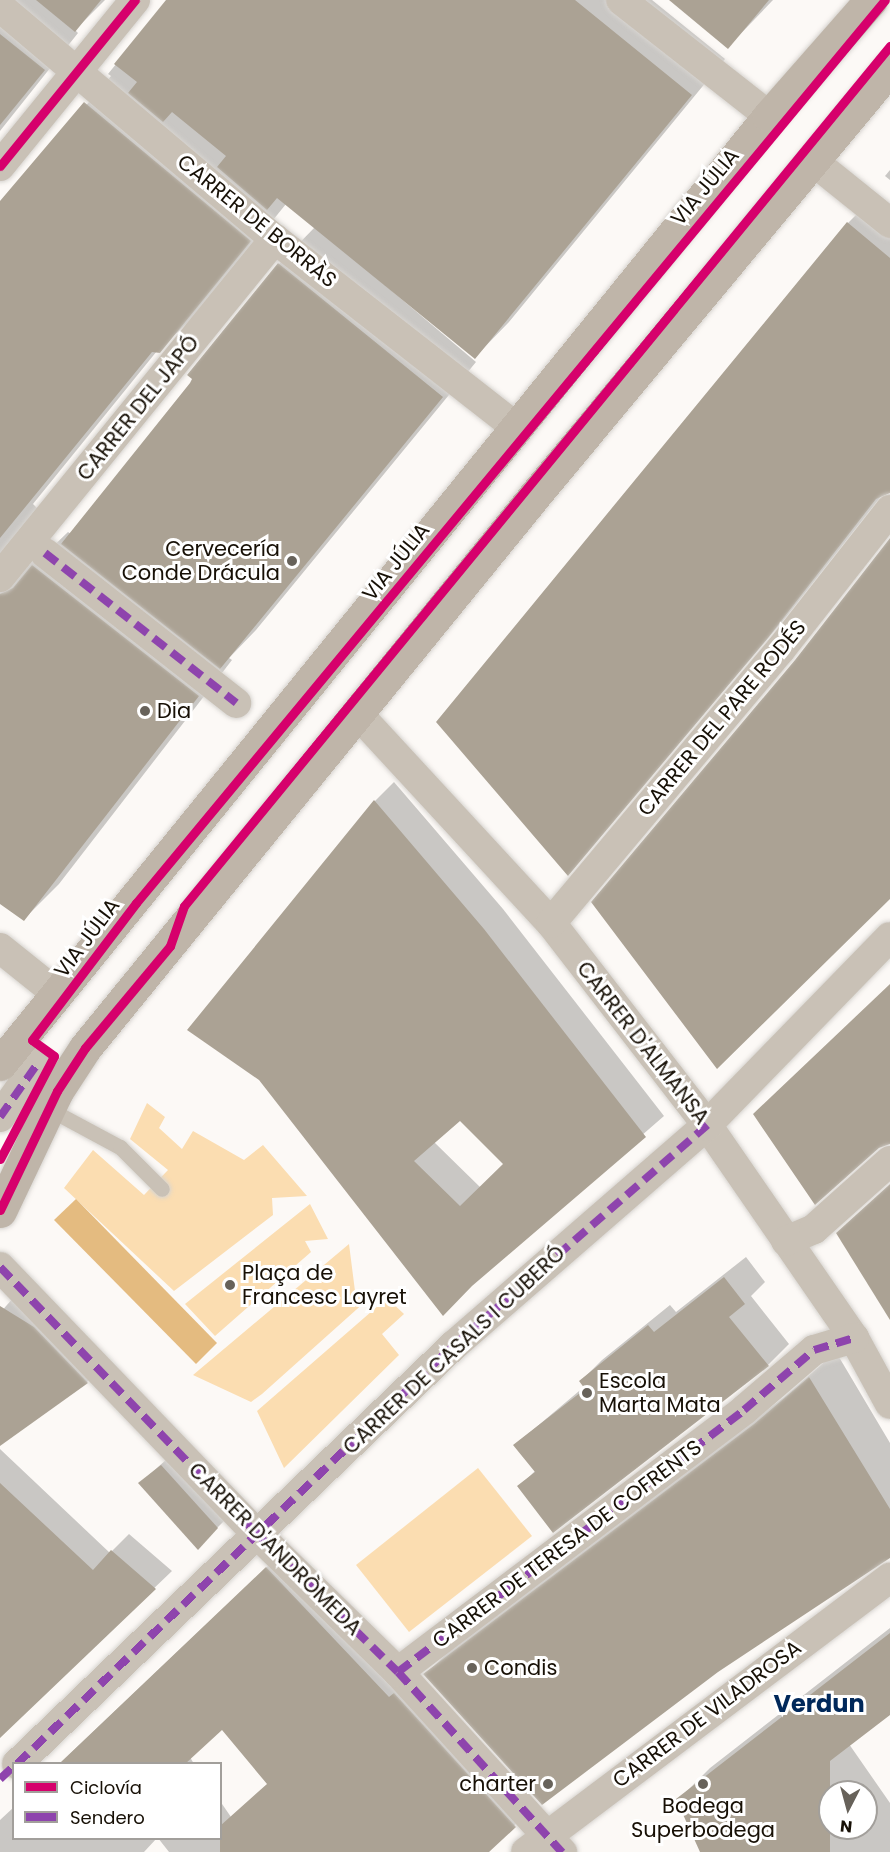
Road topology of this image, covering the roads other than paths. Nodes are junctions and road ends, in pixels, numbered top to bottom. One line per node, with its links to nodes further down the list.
1 (135, 0): 6 (street)
2 (621, 0): 7 (street)
3 (871, 0): 7 (street, VIA JÚLIA)
4 (0, 7): 6 (street, CARRER DE BORRÀS)
5 (890, 68): 8 (street)
6 (77, 71): 9 (street); 11 (street, CARRER DE BORRÀS)
7 (769, 116): 12 (street, VIA JÚLIA)
8 (813, 161): 10 (street); 17 (street)
9 (0, 166)
10 (890, 223)
11 (275, 239): 12 (street, CARRER DE BORRÀS); 15 (street, CARRER DEL JAPÓ)
12 (518, 429): 21 (street, VIA JÚLIA)
13 (890, 510): 18 (street, CARRER DEL PARE RODÉS)
14 (45, 553): 16 (street)
15 (0, 577)
16 (236, 703)
17 (357, 712): 18 (street, CARRER D'ALMANSA); 24 (street)
18 (551, 923): 26 (street, CARRER D'ALMANSA)
19 (890, 937): 26 (street, CARRER DE CASALS I CUBERÓ)
20 (0, 948): 21 (street)
21 (55, 992): 23 (street, VIA JÚLIA)
22 (38, 1063): 25 (street)
23 (0, 1064)
24 (49, 1109): 28 (lane); 29 (street)
25 (0, 1117)
26 (707, 1125): 30 (street, CARRER D'ALMANSA); 34 (street, CARRER DE CASALS I CUBERÓ)
27 (890, 1161): 30 (street)
28 (162, 1189)
29 (0, 1211)
30 (786, 1241): 32 (street, CARRER D'ALMANSA)
31 (0, 1267): 34 (street, CARRER D'ANDRÒMEDA)
32 (854, 1338): 33 (street, CARRER D'ALMANSA); 36 (street, CARRER DE TERESA DE COFRENTS)
33 (890, 1404)
34 (257, 1534): 36 (street, CARRER D'ANDRÒMEDA); 37 (street, CARRER DE CASALS I CUBERÓ)
35 (890, 1578): 40 (street, CARRER DE VILADROSA)
36 (398, 1672): 40 (street, CARRER D'ANDRÒMEDA)
37 (18, 1762)
38 (12, 1768): 39 (street, CARRER DE CASALS I CUBERÓ)
39 (0, 1779)
40 (545, 1846)

